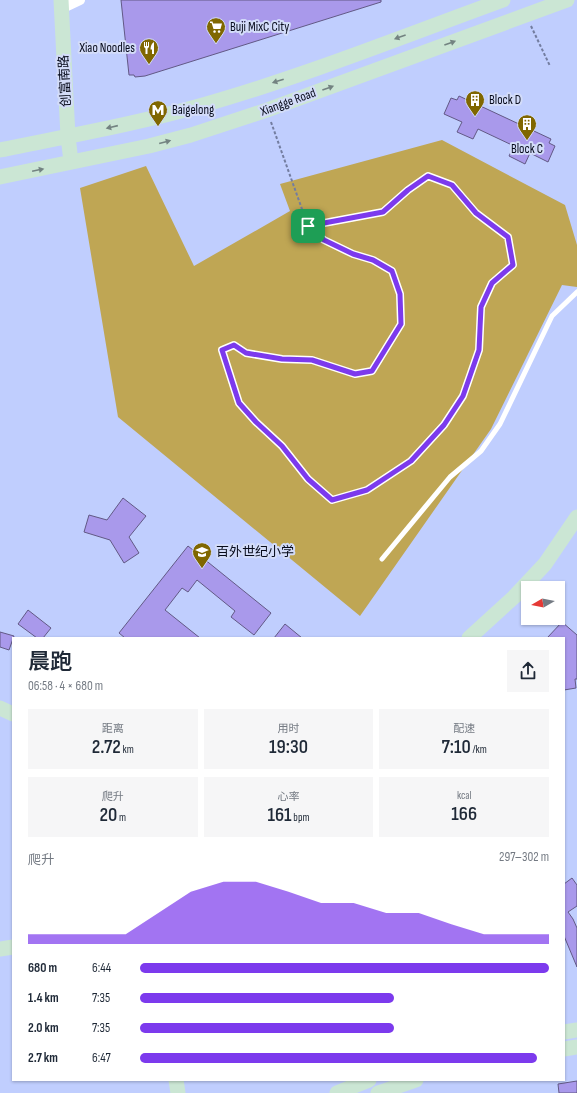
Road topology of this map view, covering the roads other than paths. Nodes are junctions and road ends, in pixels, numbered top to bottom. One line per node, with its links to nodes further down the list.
1 (80, 0): 4 (street)
2 (503, 0): 5 (street, Xiangge Road, one-way to 5)
3 (567, 0): 7 (street, Xiangge Road, one-way to 3)
4 (61, 5): 5 (street, 创富南路)
5 (68, 136): 6 (street, Xiangge Road); 7 (street, 创富南路)
6 (0, 150)
7 (71, 162): 8 (street, Xiangge Road, one-way to 7)
8 (0, 177)
9 (577, 292): 11 (lane)
10 (577, 517): 12 (street)
11 (382, 559)
12 (470, 637)
13 (0, 708): 14 (street)
14 (12, 714)
15 (12, 947): 16 (street)
16 (0, 949)
17 (577, 1030): 18 (street)
18 (565, 1032)
19 (577, 1047): 20 (street)
20 (565, 1049)
21 (176, 1081): 24 (street)
22 (367, 1081): 25 (street)
23 (413, 1081): 26 (street)
24 (178, 1093)
25 (337, 1093)
26 (378, 1093)

